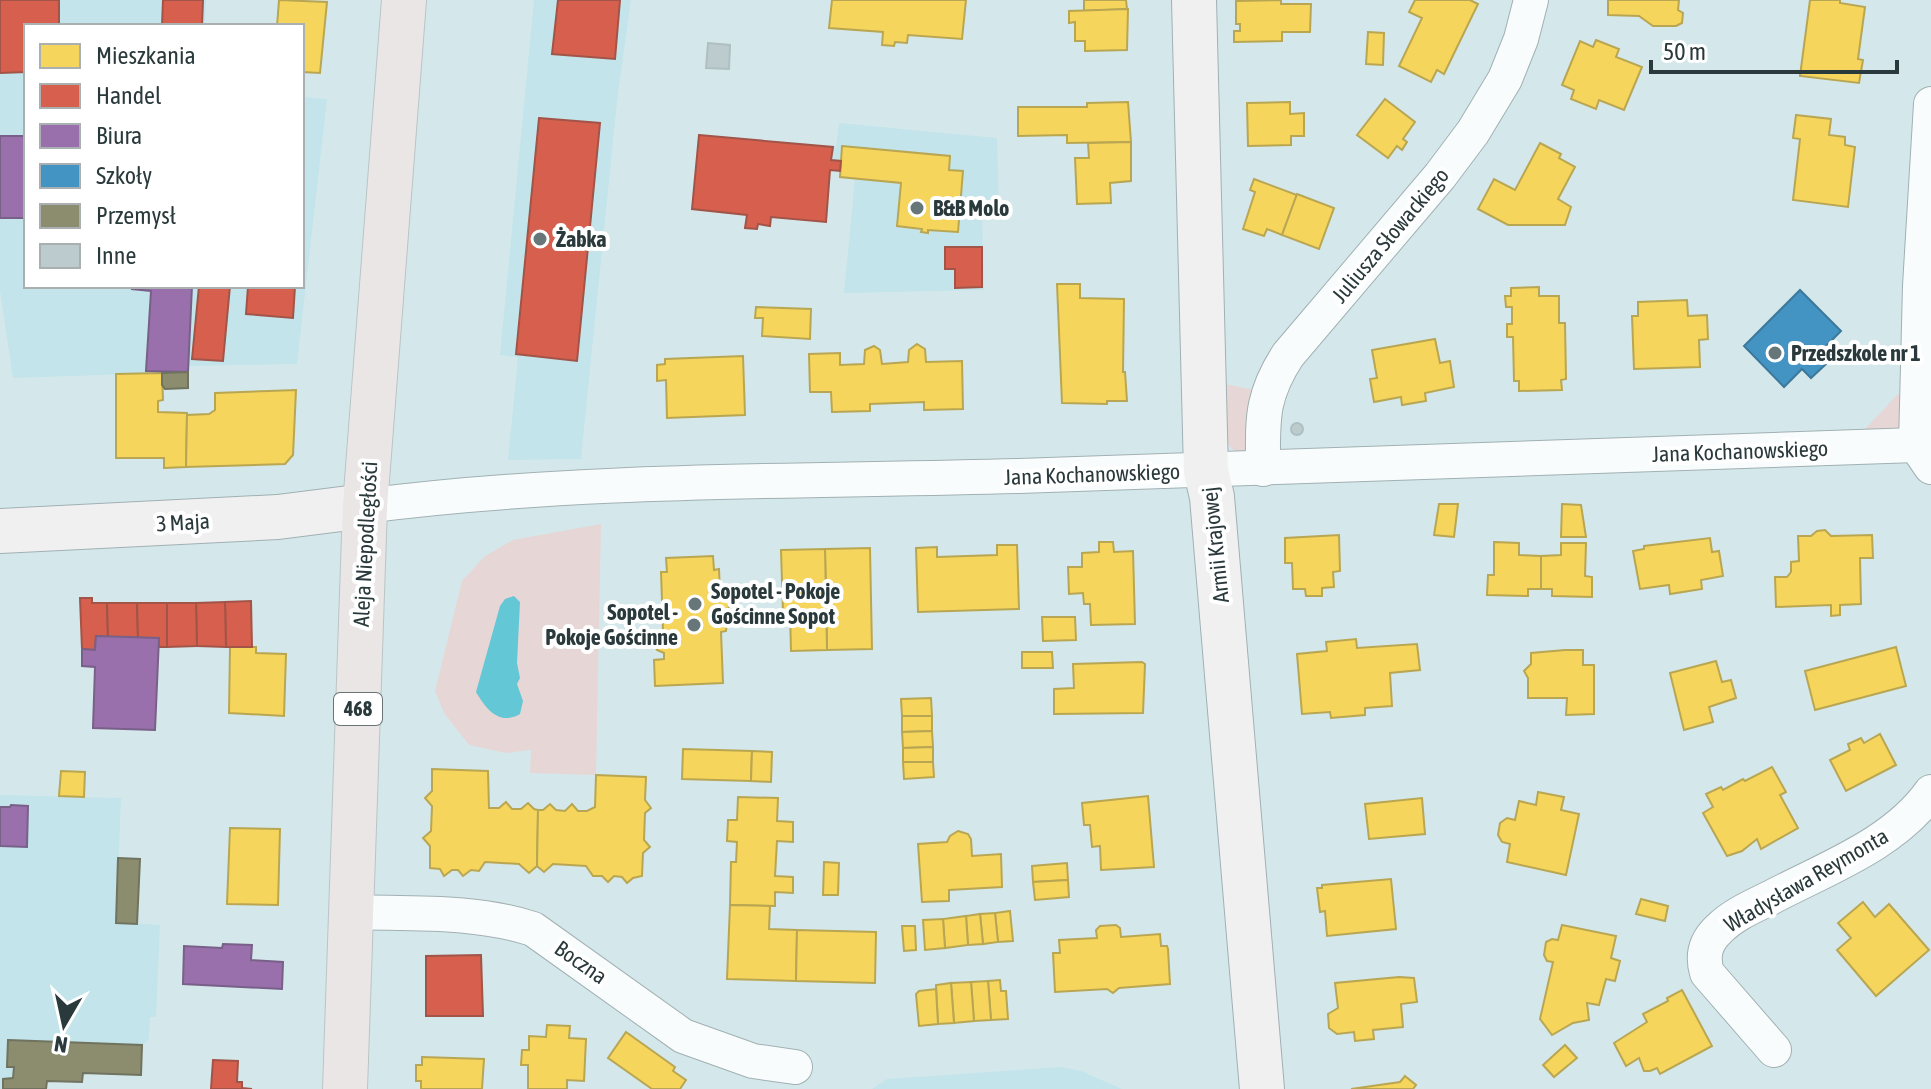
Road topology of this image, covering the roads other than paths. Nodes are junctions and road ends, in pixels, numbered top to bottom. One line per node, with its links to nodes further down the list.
1 (404, 0): 8 (main road, Aleja Niepodległości / 468)
2 (1194, 0): 7 (street, Armii Krajowej)
3 (1531, 0): 6 (street, Juliusza Słowackiego)
4 (1931, 104): 5 (street)
5 (1927, 461): 6 (street, Jana Kochanowskiego)
6 (1263, 469): 7 (street, Jana Kochanowskiego)
7 (1206, 471): 8 (street, Jana Kochanowskiego); 15 (street, Armii Krajowej)
8 (365, 506): 9 (street, 3 Maja); 11 (main road, Aleja Niepodległości / 468)
9 (0, 531)
10 (1931, 792): 12 (street, Władysława Reymonta)
11 (350, 912): 13 (street, Boczna); 14 (main road, Aleja Niepodległości / 468)
12 (1774, 1050)
13 (795, 1067)
14 (345, 1089)
15 (1262, 1089)

